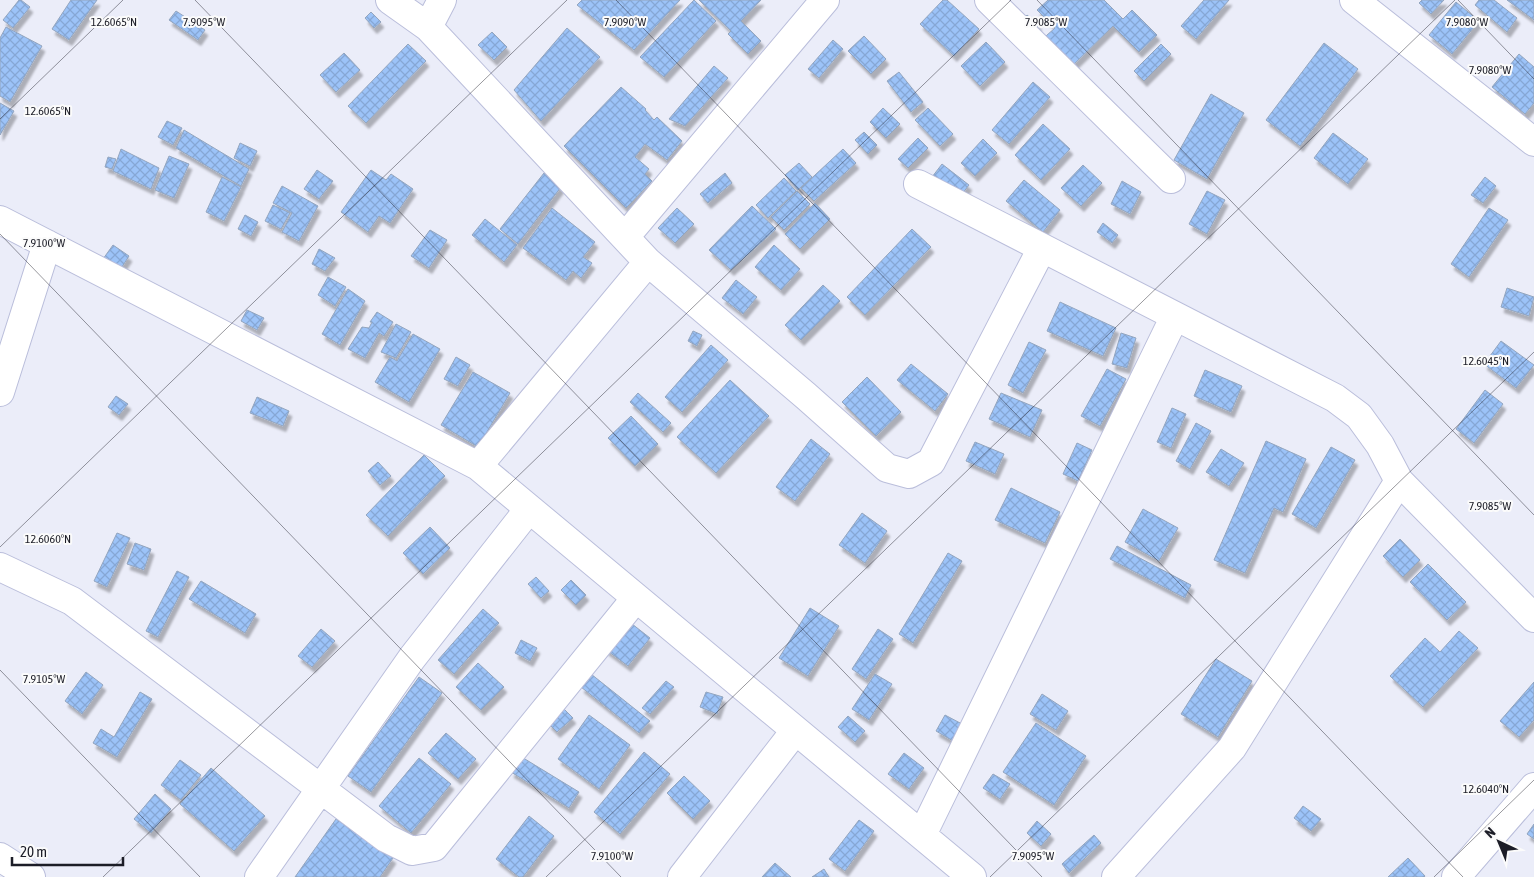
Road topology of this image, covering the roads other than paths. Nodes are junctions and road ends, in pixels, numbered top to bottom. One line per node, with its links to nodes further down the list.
1 (390, 0): 6 (street)
2 (442, 0): 6 (street)
3 (825, 0): 11 (street)
4 (989, 0): 8 (street)
5 (1354, 0): 7 (street)
6 (428, 27): 11 (street)
7 (1533, 138)
8 (1171, 179)
9 (918, 184): 13 (street)
10 (0, 220): 12 (street)
11 (625, 237): 14 (street)
12 (47, 244): 16 (street); 17 (street)
13 (1042, 248): 14 (street); 15 (street)
14 (648, 262): 17 (street)
15 (1175, 316): 18 (street); 26 (street)
16 (0, 392)
17 (478, 466): 19 (street)
18 (1399, 481): 22 (street); 32 (street)
19 (530, 509): 21 (street); 25 (street)
20 (0, 566): 25 (street)
21 (636, 598): 23 (street); 25 (street)
22 (1534, 618)
23 (796, 731): 26 (street); 30 (street)
24 (1534, 787): 33 (street)
25 (321, 788): 29 (street)
26 (922, 835): 31 (street)
27 (0, 857): 28 (street)
28 (31, 877)
29 (259, 877)
30 (682, 877)
31 (972, 877)
32 (1116, 877)
33 (1456, 877)

